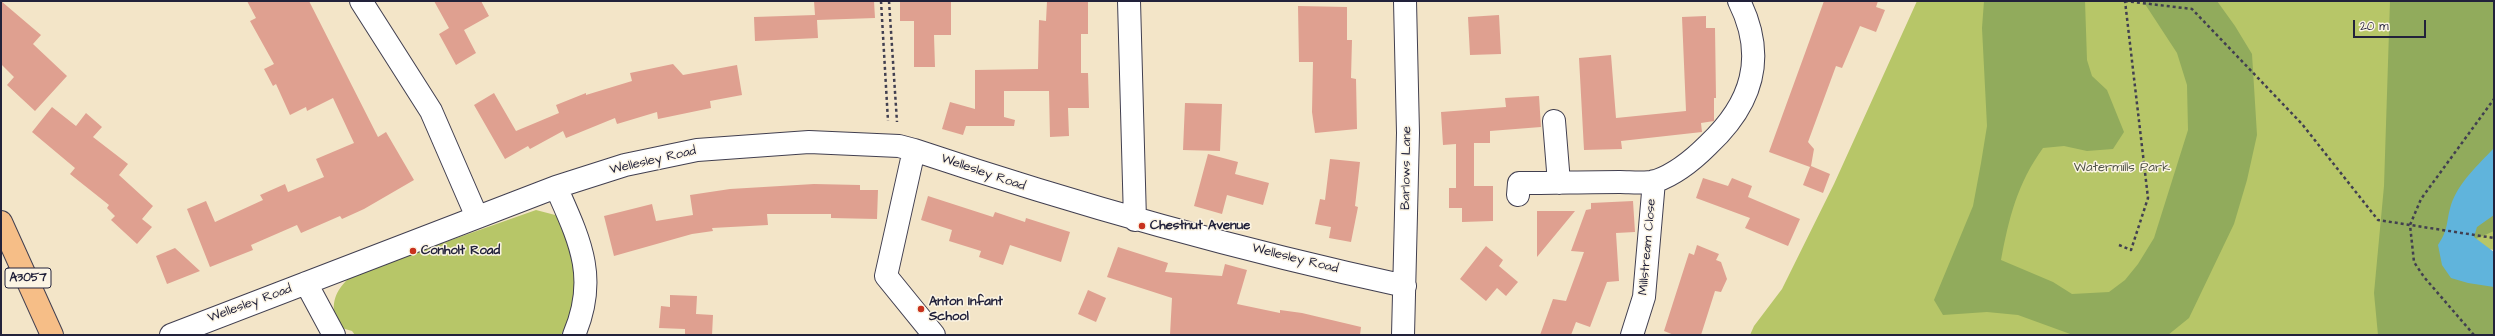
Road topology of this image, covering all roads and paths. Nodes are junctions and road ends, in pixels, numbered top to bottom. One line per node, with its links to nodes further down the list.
1 (361, 1): 15 (street)
2 (881, 1): 10 (path)
3 (889, 1): 10 (path)
4 (1129, 1): 16 (street)
5 (1405, 1): 22 (street, Barlows Lane)
6 (1739, 1): 11 (street, Millstream Close)
7 (2125, 1): 18 (path); 20 (path)
8 (2494, 99): 18 (path)
9 (1554, 121): 12 (street)
10 (901, 147): 13 (street, Wellesley Road); 16 (street, Wellesley Road); 27 (street)
11 (1654, 181): 12 (street, Millstream Close); 29 (street, Millstream Close)
12 (1559, 183): 14 (street, Millstream Close)
13 (556, 187): 15 (street, Wellesley Road); 26 (street)
14 (1518, 195)
15 (477, 217): 21 (street, Wellesley Road)
16 (1135, 220): 22 (street, Wellesley Road)
17 (1, 222): 24 (main road, A3057)
18 (2410, 225): 19 (path); 30 (path)
19 (2494, 238)
20 (2119, 245)
21 (306, 283): 23 (street, Wellesley Road); 25 (street, Wellesley Road)
22 (1405, 286): 28 (street, Barlows Lane)
23 (184, 332)
24 (52, 335)
25 (334, 335)
26 (574, 335)
27 (934, 335)
28 (1403, 335)
29 (1632, 335)
30 (2474, 335)

